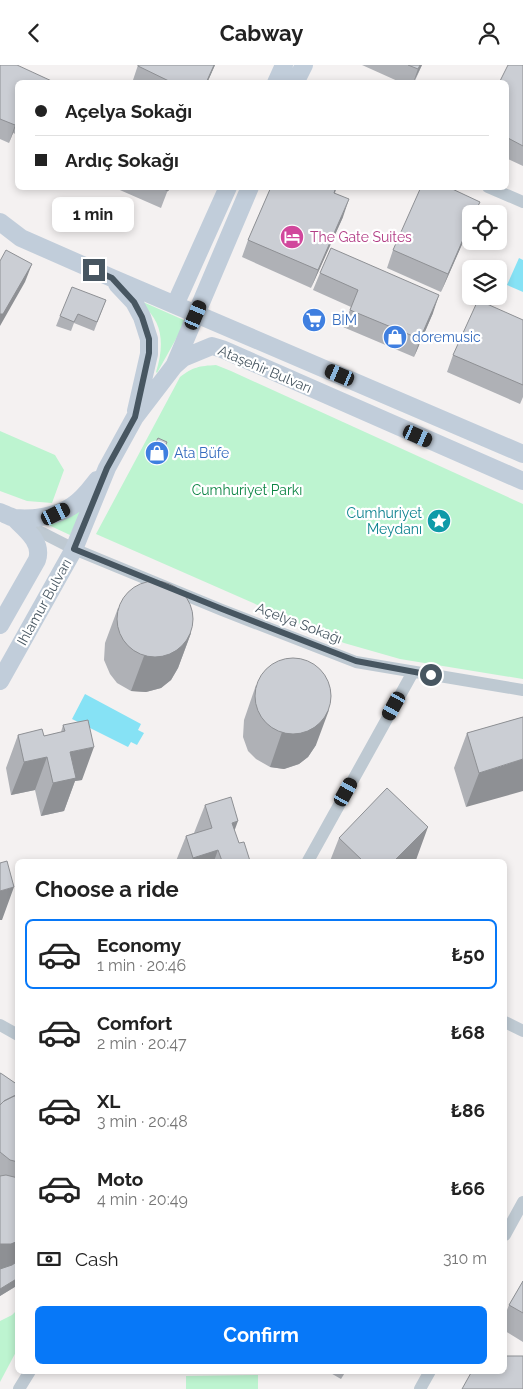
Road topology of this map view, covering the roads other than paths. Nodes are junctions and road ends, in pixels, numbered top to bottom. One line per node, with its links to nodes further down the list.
1 (284, 65): 3 (main road)
2 (304, 65): 4 (main road)
3 (277, 80)
4 (296, 80)
5 (227, 190): 11 (main road)
6 (249, 190): 12 (main road)
7 (495, 190): 8 (street)
8 (523, 203)
9 (0, 221): 10 (main road, Ataşehir Bulvarı)
10 (112, 278): 11 (main road, Ataşehir Bulvarı); 14 (main road)
11 (175, 305): 12 (main road, Ataşehir Bulvarı)
12 (196, 315): 13 (main road); 15 (main road, Ataşehir Bulvarı)
13 (174, 366): 14 (main road, Ihlamur Bulvarı); 17 (main road, Ataşehir Bulvarı)
14 (135, 417): 16 (main road, Ihlamur Bulvarı)
15 (523, 454)
16 (107, 468): 18 (main road); 19 (main road, Ihlamur Bulvarı)
17 (523, 481)
18 (7, 515): 19 (street, Açelya Sokağı); 20 (main road, Ihlamur Bulvarı)
19 (74, 549): 21 (street, Açelya Sokağı); 22 (main road, Ihlamur Bulvarı)
20 (0, 625)
21 (412, 672): 23 (street, Açelya Sokağı); 24 (street)
22 (0, 681)
23 (523, 690)
24 (309, 859)
25 (507, 1023): 27 (street)
26 (0, 1025): 28 (street)
27 (523, 1031)
28 (15, 1033)
29 (523, 1202): 30 (street)
30 (507, 1231)
31 (28, 1374): 33 (street)
32 (428, 1374): 34 (street)
33 (19, 1389)
34 (420, 1389)

